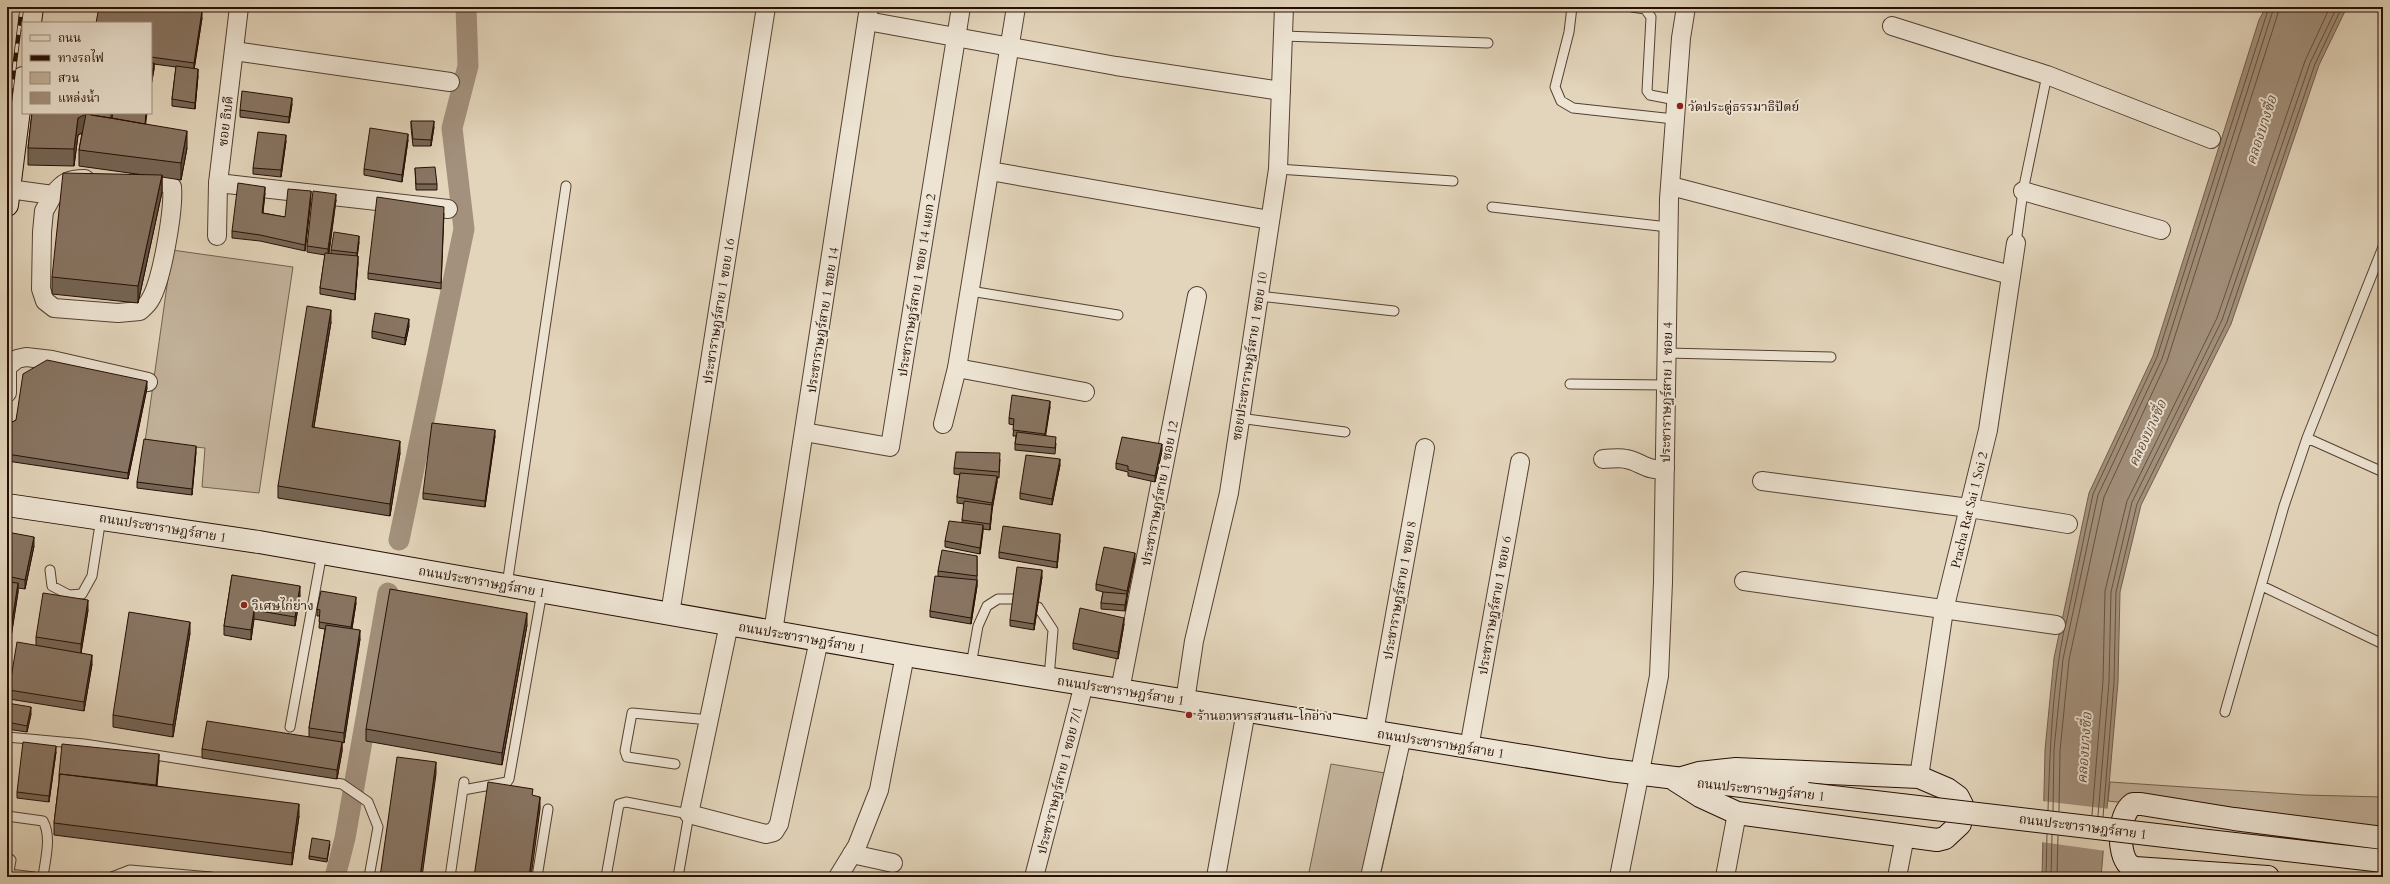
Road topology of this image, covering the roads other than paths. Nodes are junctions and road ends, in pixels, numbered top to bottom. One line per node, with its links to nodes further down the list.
1 (32, 7): 11 (main road)
2 (239, 7): 17 (street, ซอย ธิบดี)
3 (766, 7): 81 (street, ประชาราษฎร์สาย 1 ซอย 16)
4 (961, 7): 14 (street)
5 (1016, 7): 16 (street)
6 (1284, 7): 13 (street, ซอยประชาราษฎร์สาย 1 ซอย 10)
7 (1572, 7): 23 (lane)
8 (1632, 7): 22 (lane)
9 (1686, 7): 22 (street, ประชาราษฎร์สาย 1 ซอย 4)
10 (868, 14): 14 (street); 61 (street, ประชาราษฎร์สาย 1 ซอย 14)
11 (30, 22)
12 (1892, 26): 18 (street)
13 (1283, 36): 15 (lane); 21 (street, ซอยประชาราษฎร์สาย 1 ซอย 10)
14 (956, 37): 16 (street); 61 (street, ประชาราษฎร์สาย 1 ซอย 14 แยก 2)
15 (1488, 43)
16 (1010, 47): 21 (street); 26 (street)
17 (234, 51): 19 (street); 30 (street, ซอย ธิบดี)
18 (2047, 75): 24 (street); 33 (lane)
19 (450, 82)
20 (22, 86): 35 (main road)
21 (1281, 91): 25 (street, ซอยประชาราษฎร์สาย 1 ซอย 10)
22 (1676, 100): 23 (street, ประชาราษฎร์สาย 1 ซอย 4)
23 (1674, 119): 32 (street, ประชาราษฎร์สาย 1 ซอย 4)
24 (2211, 139)
25 (1278, 169): 29 (lane); 38 (street, ซอยประชาราษฎร์สาย 1 ซอย 10)
26 (990, 171): 38 (street); 45 (street)
27 (100, 180): 34 (street)
28 (123, 180): 34 (street)
29 (1452, 181)
30 (218, 183): 37 (street); 41 (street, ซอย ธิบดี)
31 (566, 186): 77 (lane)
32 (1671, 186): 39 (street, ประชาราษฎร์สาย 1 ซอย 4); 44 (street)
33 (2023, 191): 40 (street); 42 (lane)
34 (53, 195): 35 (street)
35 (8, 197)
36 (1492, 207): 39 (lane)
37 (448, 209)
38 (1270, 220): 47 (street, ซอยประชาราษฎร์สาย 1 ซอย 10)
39 (1668, 227): 50 (street, ประชาราษฎร์สาย 1 ซอย 4)
40 (2160, 230)
41 (217, 236)
42 (2016, 243): 44 (street, Pracha Rat Sai 1 Soi 2)
43 (2383, 247): 63 (lane)
44 (2011, 276): 71 (street, Pracha Rat Sai 1 Soi 2)
45 (970, 291): 49 (lane); 53 (street)
46 (1197, 296): 91 (street, ประชาราษฎร์สาย 1 ซอย 12)
47 (1259, 296): 48 (lane); 59 (street, ซอยประชาราษฎร์สาย 1 ซอย 10)
48 (1394, 311)
49 (1118, 315)
50 (1667, 353): 51 (lane); 56 (street, ประชาราษฎร์สาย 1 ซอย 4)
51 (1831, 357)
52 (7, 367): 54 (street); 58 (street)
53 (957, 368): 57 (street); 60 (street)
54 (148, 382)
55 (1570, 384): 56 (lane)
56 (1666, 385): 67 (street, ประชาราษฎร์สาย 1 ซอย 4)
57 (1085, 392)
58 (7, 393)
59 (1239, 418): 62 (lane); 92 (street, ซอยประชาราษฎร์สาย 1 ซอย 10)
60 (943, 424)
61 (804, 432): 84 (street, ประชาราษฎร์สาย 1 ซอย 14)
62 (1345, 432)
63 (2307, 438): 68 (lane); 78 (lane)
64 (1425, 448): 97 (street, ประชาราษฎร์สาย 1 ซอย 8)
65 (1603, 459): 67 (street)
66 (1520, 462): 100 (street, ประชาราษฎร์สาย 1 ซอย 6)
67 (1665, 468): 102 (street, ประชาราษฎร์สาย 1 ซอย 4)
68 (2383, 472)
69 (1762, 481): 71 (street)
70 (7, 505): 72 (main road, ถนนประชาราษฎร์สาย 1)
71 (1969, 508): 73 (street); 80 (street, Pracha Rat Sai 1 Soi 2)
72 (101, 518): 74 (main road, ถนนประชาราษฎร์สาย 1); 75 (lane)
73 (2068, 524)
74 (322, 553): 77 (main road, ถนนประชาราษฎร์สาย 1); 96 (lane)
75 (50, 570)
76 (1744, 581): 80 (street)
77 (507, 586): 79 (main road, ถนนประชาราษฎร์สาย 1)
78 (2262, 586): 86 (lane); 94 (lane)
79 (542, 592): 81 (main road, ถนนประชาราษฎร์สาย 1); 121 (lane)
80 (1944, 610): 83 (street); 103 (street, Pracha Rat Sai 1 Soi 2)
81 (670, 614): 82 (main road, ถนนประชาราษฎร์สาย 1)
82 (729, 624): 84 (main road, ถนนประชาราษฎร์สาย 1); 95 (street)
83 (2056, 625)
84 (773, 632): 85 (main road, ถนนประชาราษฎร์สาย 1)
85 (819, 640): 87 (main road, ถนนประชาราษฎร์สาย 1); 107 (street)
86 (2383, 644)
87 (905, 655): 88 (main road, ถนนประชาราษฎร์สาย 1); 111 (street)
88 (971, 665): 89 (main road, ถนนประชาราษฎร์สาย 1); 89 (lane)
89 (1049, 678): 90 (main road, ถนนประชาราษฎร์สาย 1)
90 (1084, 684): 91 (main road, ถนนประชาราษฎร์สาย 1); 126 (street, ประชาราษฎร์สาย 1 ซอย 7/1)
91 (1120, 690): 92 (main road, ถนนประชาราษฎร์สาย 1)
92 (1185, 701): 93 (main road, ถนนประชาราษฎร์สาย 1)
93 (1246, 711): 97 (main road, ถนนประชาราษฎร์สาย 1); 127 (street)
94 (2225, 712)
95 (710, 720): 101 (lane); 107 (street)
96 (290, 726)
97 (1374, 732): 98 (main road, ถนนประชาราษฎร์สาย 1)
98 (1402, 736): 100 (main road, ถนนประชาราษฎร์สาย 1); 128 (street)
99 (7, 737): 120 (lane)
100 (1469, 748): 102 (main road, ถนนประชาราษฎร์สาย 1)
101 (675, 764)
102 (1640, 775): 104 (main road, ถนนประชาราษฎร์สาย 1); 129 (street, ประชาราษฎร์สาย 1 ซอย 4)
103 (1919, 777): 104 (main road); 109 (main road)
104 (1675, 780): 106 (main road); 113 (main road, ถนนประชาราษฎร์สาย 1, bridge)
105 (548, 809): 122 (lane)
106 (1737, 813): 109 (main road); 130 (street)
107 (689, 814): 123 (lane); 124 (lane)
108 (7, 816): 117 (lane)
109 (1905, 836): 131 (street)
110 (2383, 838): 132 (main road)
111 (852, 854): 114 (street); 125 (street)
112 (7, 857): 115 (lane)
113 (2383, 861)
114 (893, 864)
115 (8, 876): 116 (lane)
116 (34, 877)
117 (43, 877)
118 (112, 877): 119 (lane)
119 (211, 877)
120 (369, 877)
121 (450, 877)
122 (537, 877)
123 (606, 877)
124 (678, 877)
125 (838, 877)
126 (1034, 877)
127 (1216, 877)
128 (1370, 877)
129 (1619, 877)
130 (1725, 877)
131 (1897, 877)
132 (2268, 877)

